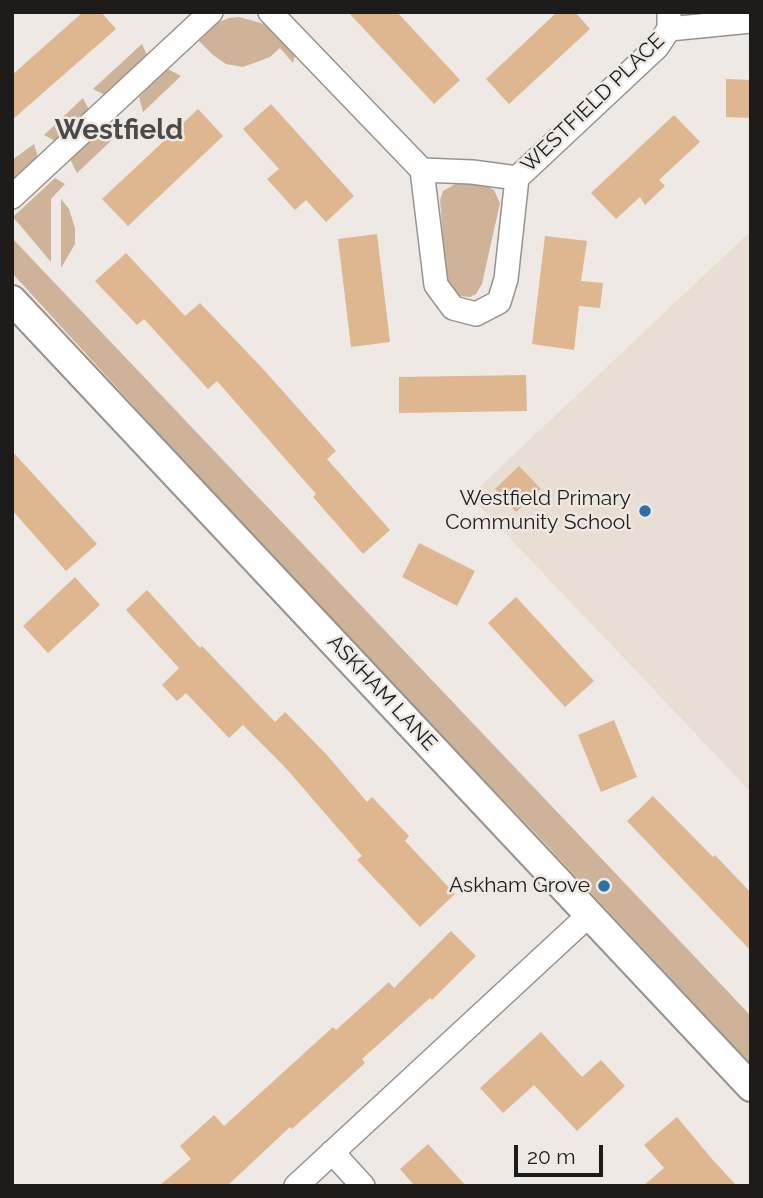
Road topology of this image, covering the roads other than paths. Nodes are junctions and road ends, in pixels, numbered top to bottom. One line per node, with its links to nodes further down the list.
1 (211, 12): 7 (street)
2 (270, 12): 5 (street)
3 (669, 21): 4 (street, WESTFIELD PLACE); 6 (street, WESTFIELD PLACE)
4 (751, 21)
5 (422, 170): 6 (street, WESTFIELD PLACE); 6 (street, WESTFIELD PLACE)
6 (517, 177)
7 (12, 197)
8 (12, 300): 9 (street, ASKHAM LANE)
9 (590, 914): 10 (street, ASKHAM LANE); 11 (street)
10 (751, 1087)
11 (332, 1153): 12 (street); 13 (street)
12 (296, 1186)
13 (363, 1186)

